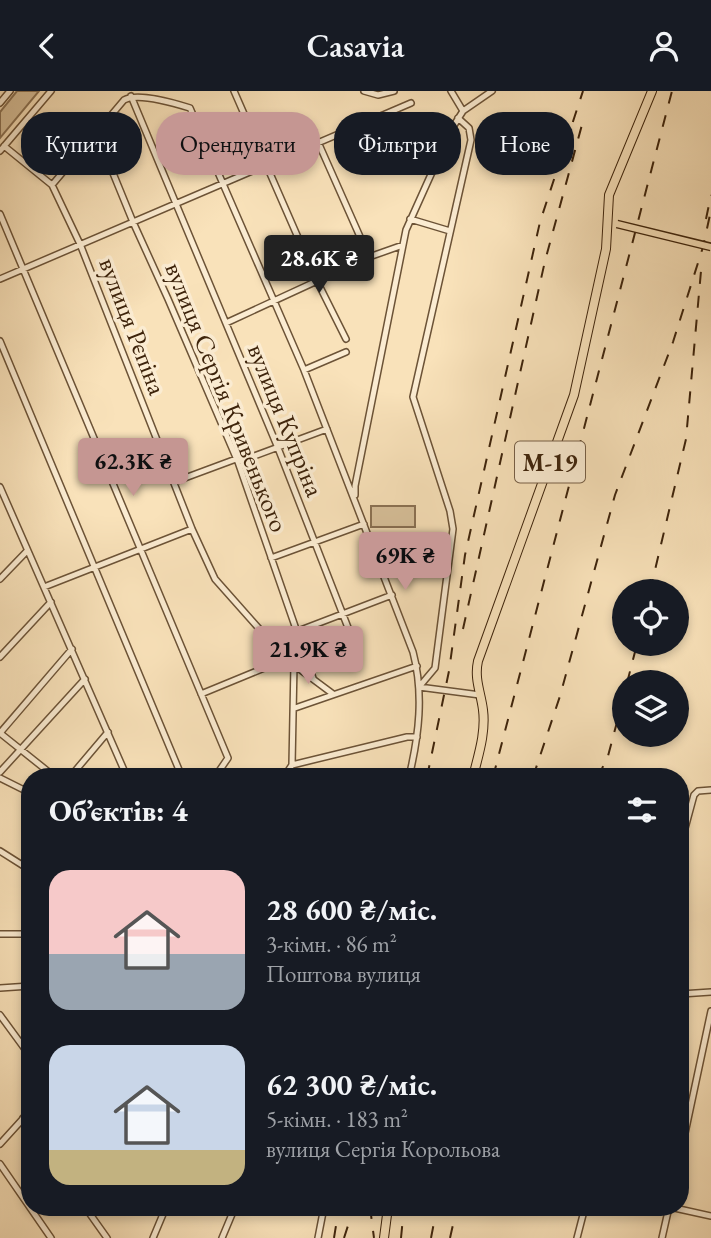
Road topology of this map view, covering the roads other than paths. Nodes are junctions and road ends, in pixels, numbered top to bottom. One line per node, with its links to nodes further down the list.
1 (10, 91): 10 (street)
2 (51, 91): 19 (street)
3 (234, 91): 14 (street)
4 (364, 91): 5 (street)
5 (394, 91)
6 (451, 91): 12 (street)
7 (492, 91): 12 (street)
8 (652, 91): 31 (highway, М-19)
9 (131, 96): 13 (street); 25 (street); 27 (street, вулиця Купріна)
10 (0, 103)
11 (411, 103): 17 (street)
12 (463, 111): 15 (street)
13 (114, 112)
14 (243, 112)
15 (461, 114)
16 (461, 121): 32 (street)
17 (320, 141)
18 (320, 147): 36 (street)
19 (2, 149): 26 (street, вулиця Рєпіна)
20 (61, 175): 26 (street)
21 (114, 175): 30 (street, вулиця Сергія Кривенького)
22 (239, 175): 25 (street)
23 (269, 175): 39 (street)
24 (430, 175): 29 (street)
25 (220, 183): 27 (street); 40 (street)
26 (52, 185): 33 (street, вулиця Рєпіна)
27 (176, 203): 30 (street); 41 (street, вулиця Купріна)
28 (0, 214): 37 (street)
29 (410, 219): 32 (street); 34 (street)
30 (133, 222): 33 (street); 48 (street, вулиця Сергія Кривенького)
31 (613, 224): 35 (main road, bridge); 77 (highway, М-19)
32 (450, 230): 74 (street)
33 (80, 244): 37 (street); 49 (street, вулиця Рєпіна)
34 (403, 245): 36 (street); 51 (street)
35 (711, 247)
36 (369, 257): 39 (street)
37 (23, 269): 38 (street); 55 (street)
38 (0, 279)
39 (317, 281): 40 (street); 42 (street)
40 (273, 301): 41 (street); 45 (street)
41 (226, 323): 47 (street, вулиця Купріна)
42 (346, 339)
43 (0, 341): 58 (street)
44 (346, 352): 45 (street)
45 (304, 370): 46 (street)
46 (327, 429): 47 (street); 51 (street)
47 (278, 448): 48 (street); 54 (street, вулиця Купріна)
48 (237, 461): 49 (street); 57 (street, вулиця Сергія Кривенького)
49 (174, 482): 53 (street, вулиця Рєпіна)
50 (0, 487): 56 (street)
51 (357, 505): 52 (street)
52 (364, 524): 54 (street); 61 (street)
53 (191, 529): 55 (street); 69 (street, вулиця Рєпіна)
54 (316, 543): 57 (street); 63 (street, вулиця Купріна)
55 (140, 548): 58 (street); 75 (street)
56 (27, 551): 59 (street); 60 (street)
57 (271, 558): 64 (street, вулиця Сергія Кривенького)
58 (94, 568): 60 (street); 87 (street)
59 (0, 579)
60 (44, 587): 62 (street)
61 (392, 595): 63 (street); 71 (street)
62 (51, 602): 66 (street); 68 (street)
63 (344, 614): 64 (street); 65 (street, вулиця Купріна)
64 (298, 631): 67 (street, вулиця Сергія Кривенького)
65 (354, 643)
66 (72, 649): 73 (street); 80 (street)
67 (306, 656): 70 (street); 72 (street, вулиця Сергія Кривенького)
68 (0, 657)
69 (286, 659): 70 (street, вулиця Рєпіна); 75 (street)
70 (294, 664): 72 (street, вулиця Рєпіна); 78 (street)
71 (416, 666): 74 (street); 76 (street)
72 (313, 678): 76 (street, вулиця Рєпіна)
73 (85, 680): 79 (street); 82 (street)
74 (419, 687): 77 (street); 81 (street)
75 (201, 694): 88 (street)
76 (333, 694): 78 (street)
77 (480, 695): 91 (highway, М-19)
78 (295, 708): 83 (street)
79 (108, 731): 85 (street); 86 (street)
80 (0, 733): 82 (street)
81 (417, 737): 83 (street); 90 (street)
82 (21, 751): 84 (street); 92 (street)
83 (292, 765): 89 (street)
84 (43, 768)
85 (77, 768)
86 (123, 768)
87 (178, 768)
88 (221, 768)
89 (290, 768)
90 (411, 768)
91 (475, 768)
92 (0, 772)
93 (0, 778): 94 (street)
94 (21, 788)
95 (711, 790): 96 (street)
96 (689, 814)
97 (0, 851): 98 (street)
98 (21, 864)
99 (0, 934): 100 (street)
100 (21, 934)
101 (21, 987): 102 (street)
102 (0, 988)
103 (711, 992): 104 (street)
104 (689, 993)
105 (711, 1011): 108 (street)
106 (0, 1015): 107 (street)
107 (21, 1044)
108 (689, 1114)
109 (21, 1120): 110 (street)
110 (0, 1144)
111 (0, 1164): 112 (street)
112 (21, 1194)
113 (689, 1211): 122 (street)
114 (36, 1216): 123 (street)
115 (91, 1216): 124 (street)
116 (162, 1216): 125 (street)
117 (231, 1216): 126 (street)
118 (322, 1216): 127 (street)
119 (387, 1216): 128 (highway)
120 (582, 1216): 129 (street)
121 (667, 1216): 130 (street)
122 (711, 1216)
123 (51, 1238)
124 (107, 1238)
125 (153, 1238)
126 (222, 1238)
127 (318, 1238)
128 (384, 1238)
129 (578, 1238)
130 (662, 1238)

